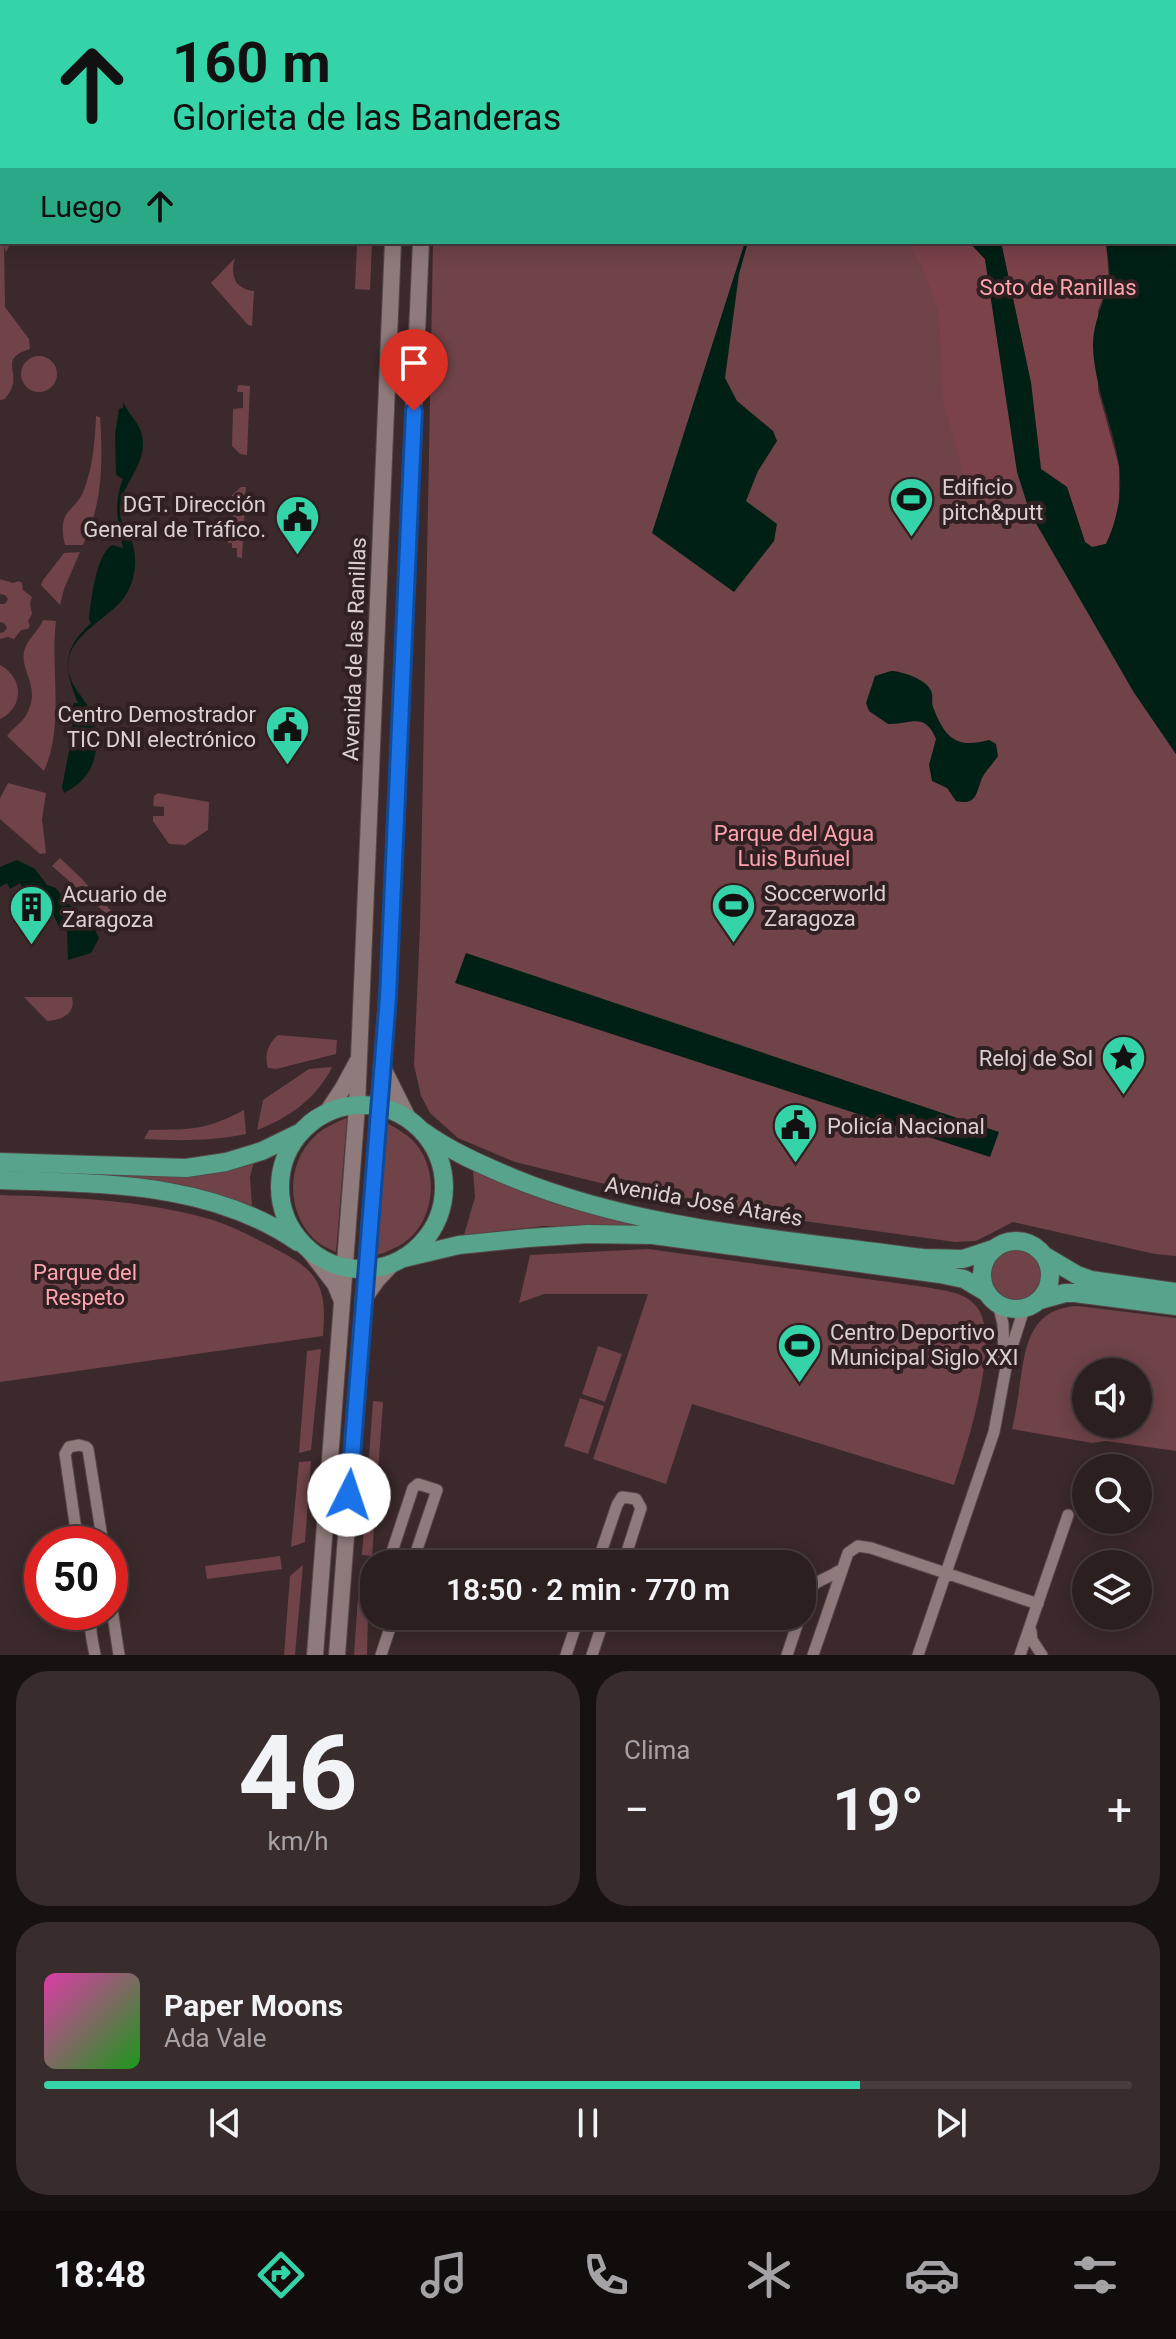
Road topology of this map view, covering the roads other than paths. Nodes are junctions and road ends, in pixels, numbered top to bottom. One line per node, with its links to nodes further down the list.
1 (393, 244): 3 (main road, Avenida de las Ranillas)
2 (421, 244): 4 (main road)
3 (359, 1057): 5 (main road, Avenida de las Ranillas); 7 (main road, Avenida de las Ranillas)
4 (383, 1067): 6 (main road); 8 (main road)
5 (357, 1106): 6 (main road); 7 (main road); 16 (main road, Avenida de las Ranillas)
6 (378, 1107): 8 (main road, Avenida José Atarés); 17 (main road)
7 (326, 1114): 9 (main road)
8 (415, 1125): 13 (main road, Avenida José Atarés); 15 (main road)
9 (305, 1129): 10 (main road); 12 (main road)
10 (0, 1162)
11 (0, 1180): 12 (main road)
12 (308, 1249): 16 (main road); 21 (main road)
13 (993, 1249): 14 (main road); 19 (main road)
14 (1045, 1256): 18 (main road); 22 (main road)
15 (398, 1261): 17 (main road, Avenida José Atarés); 19 (main road, Avenida José Atarés); 20 (main road)
16 (345, 1267): 17 (main road, Avenida José Atarés); 21 (main road, Avenida de las Ranillas)
17 (366, 1269): 20 (main road)
18 (1176, 1292)
19 (992, 1298): 22 (main road); 24 (street)
20 (363, 1301): 49 (main road)
21 (343, 1302): 48 (main road, Avenida de las Ranillas)
22 (1032, 1304): 23 (main road); 24 (street)
23 (1176, 1306)
24 (1004, 1376): 33 (street)
25 (1068, 1515): 37 (street)
26 (75, 1526): 27 (street)
27 (100, 1526)
28 (393, 1550): 29 (street)
29 (417, 1550)
30 (602, 1550): 31 (street)
31 (628, 1550)
32 (842, 1569): 33 (street); 34 (street); 36 (street)
33 (946, 1573): 37 (street); 55 (street)
34 (816, 1582)
35 (816, 1582): 36 (street)
36 (834, 1595): 54 (street)
37 (1038, 1604): 38 (street)
38 (1030, 1626): 45 (street); 56 (street)
39 (92, 1630): 46 (street)
40 (115, 1630): 47 (street)
41 (389, 1630): 50 (street)
42 (574, 1630): 51 (street)
43 (600, 1630): 52 (street)
44 (796, 1630): 53 (street)
45 (1040, 1653): 56 (street)
46 (95, 1655)
47 (119, 1655)
48 (315, 1655)
49 (337, 1655)
50 (381, 1655)
51 (566, 1655)
52 (592, 1655)
53 (787, 1655)
54 (813, 1655)
55 (918, 1655)
56 (1021, 1655)

